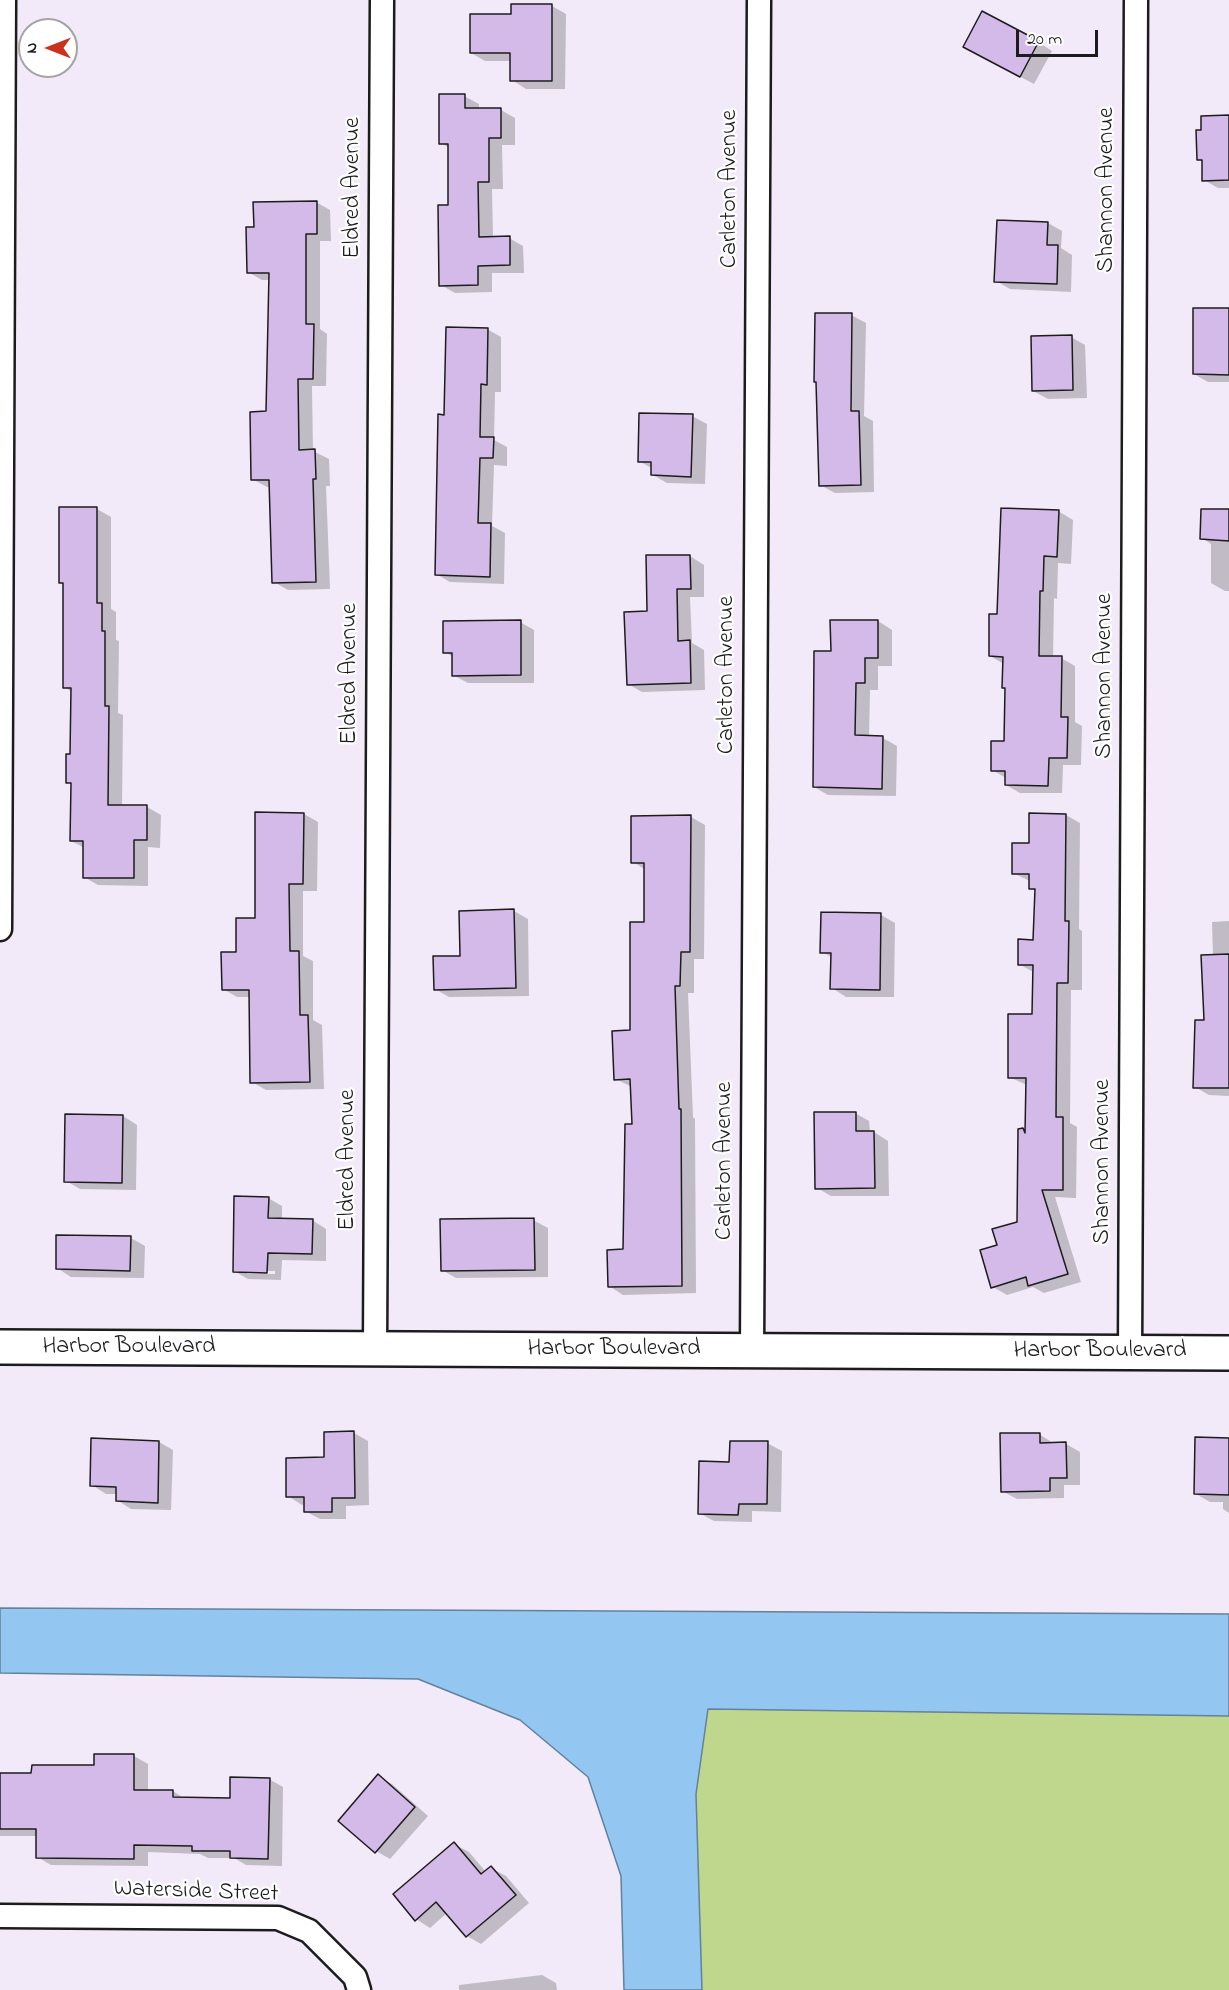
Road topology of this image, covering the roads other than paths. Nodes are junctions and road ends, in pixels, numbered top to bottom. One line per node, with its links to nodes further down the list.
1 (4, 0): 5 (street)
2 (382, 0): 7 (street, Eldred Avenue)
3 (759, 0): 8 (street, Carleton Avenue)
4 (1136, 0): 9 (street, Shannon Avenue)
5 (0, 929)
6 (0, 1347): 7 (street, Harbor Boulevard)
7 (375, 1349): 8 (street, Harbor Boulevard)
8 (752, 1351): 9 (street, Harbor Boulevard)
9 (1130, 1352): 10 (street, Harbor Boulevard)
10 (1229, 1353)
11 (0, 1916): 12 (street, Waterside Street)
12 (359, 1990)

